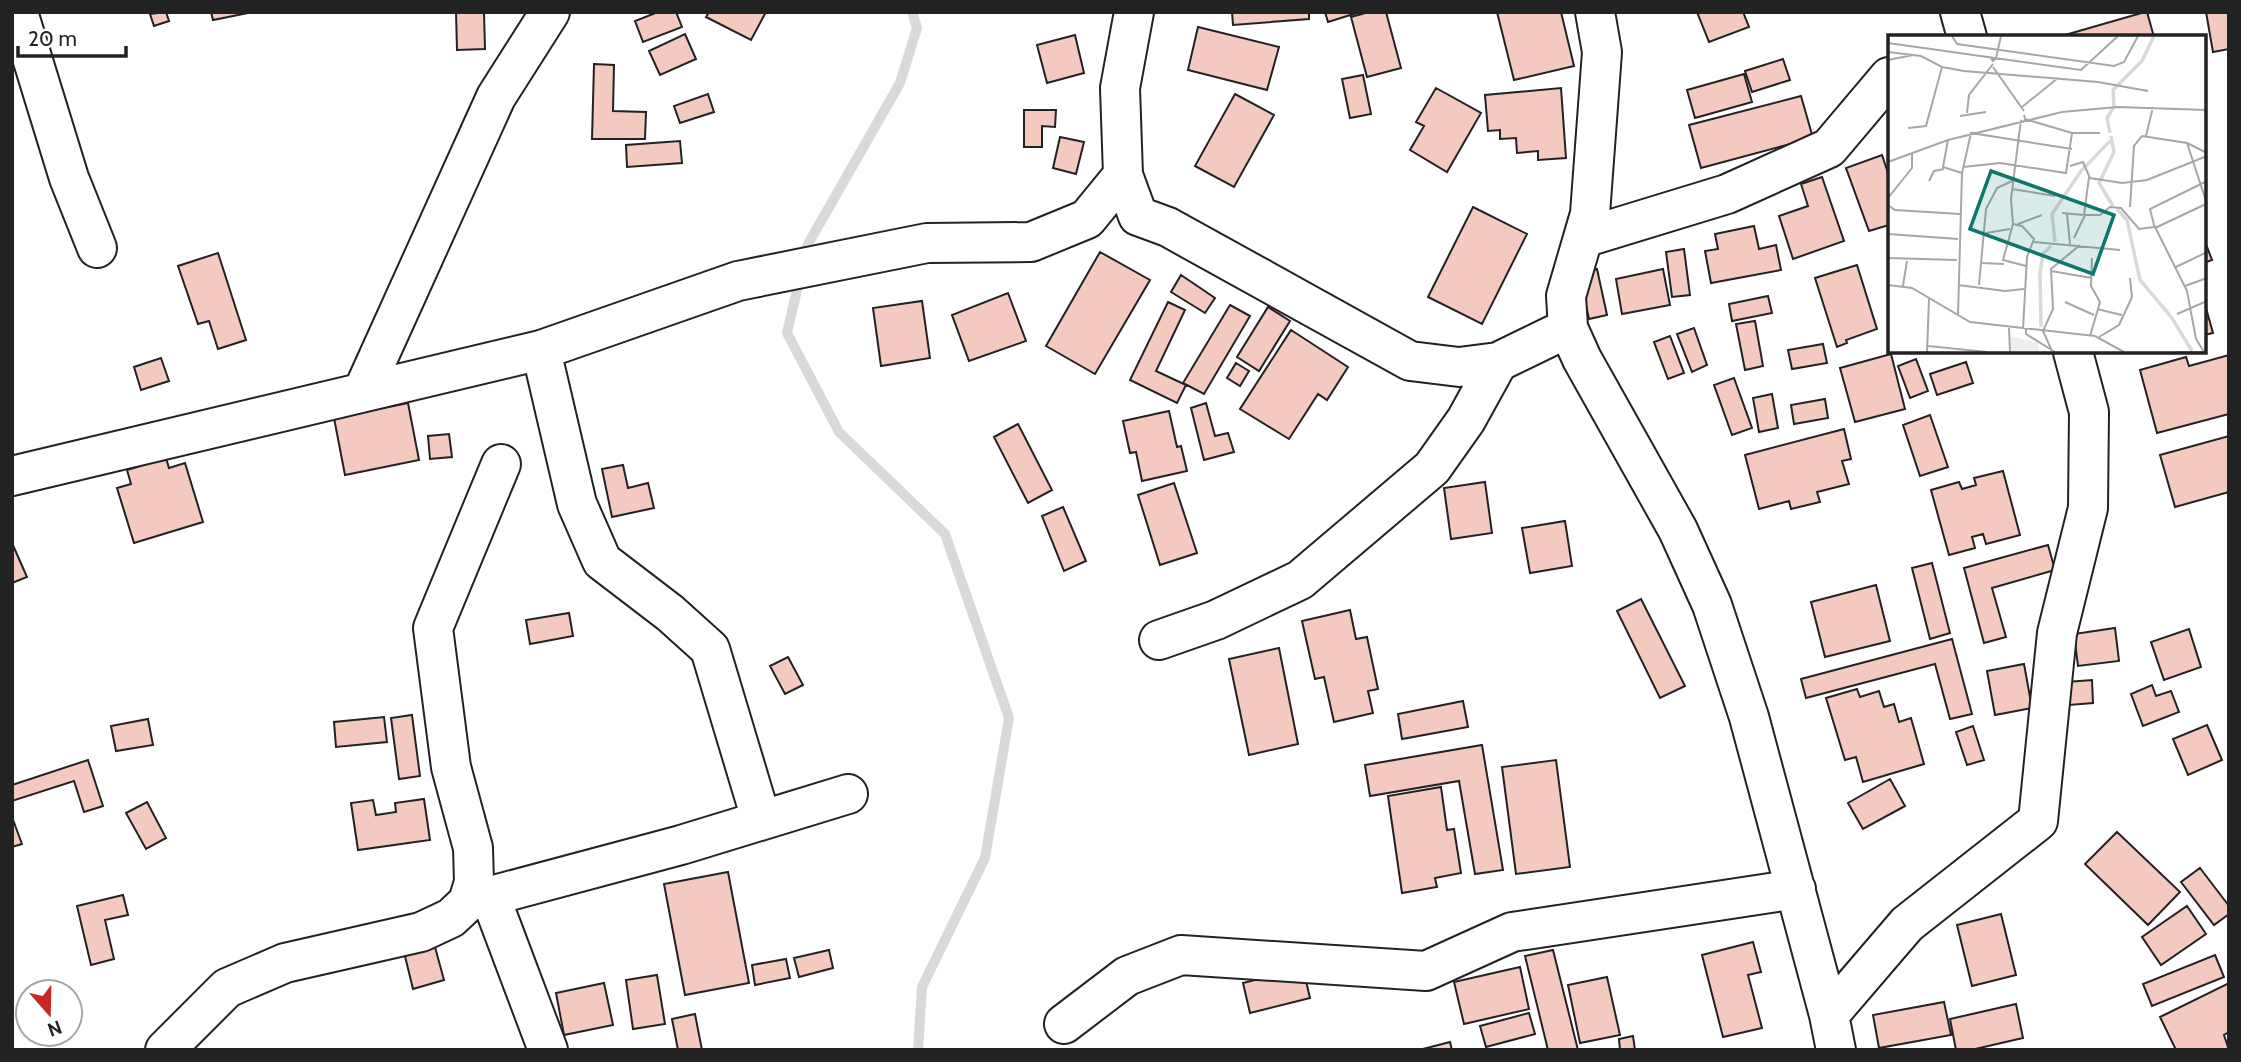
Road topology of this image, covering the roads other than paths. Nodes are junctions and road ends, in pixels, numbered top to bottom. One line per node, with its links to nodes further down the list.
1 (18, 12): 8 (street)
2 (550, 12): 13 (street)
3 (1134, 12): 6 (street)
4 (1595, 12): 7 (street)
5 (1888, 77): 7 (street)
6 (1123, 175): 10 (street); 12 (street)
7 (1583, 238): 9 (street)
8 (97, 248)
9 (1568, 328): 12 (street); 19 (street)
10 (541, 351): 13 (street); 18 (street)
11 (2074, 354): 22 (street)
12 (1498, 362): 16 (street)
13 (363, 391): 15 (street)
14 (501, 464): 20 (street)
15 (12, 476)
16 (1159, 640)
17 (848, 794): 18 (street)
18 (761, 819): 20 (street)
19 (1796, 889): 21 (street); 22 (street)
20 (479, 899): 23 (street); 24 (street)
21 (1064, 1024)
22 (1833, 1032)
23 (165, 1050)
24 (548, 1050)

